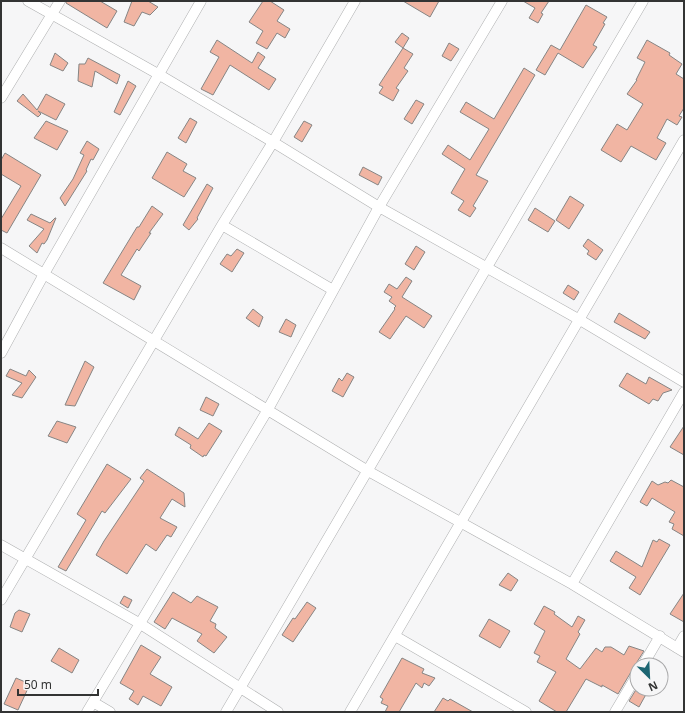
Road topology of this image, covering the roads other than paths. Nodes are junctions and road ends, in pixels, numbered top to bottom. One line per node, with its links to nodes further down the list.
1 (28, 1): 7 (street)
2 (60, 1): 7 (street)
3 (201, 1): 8 (street)
4 (355, 1): 11 (street)
5 (502, 1): 12 (street)
6 (643, 1): 15 (street)
7 (51, 15): 8 (street); 9 (street)
8 (158, 74): 11 (street); 16 (street)
9 (1, 98)
10 (684, 140): 18 (street)
11 (273, 142): 12 (street); 13 (street)
12 (379, 207): 15 (street); 17 (street)
13 (222, 225): 17 (street); 19 (street)
14 (1, 248): 16 (street)
15 (488, 267): 18 (street); 24 (street)
16 (44, 274): 19 (street); 20 (street)
17 (333, 290): 23 (street)
18 (580, 320): 21 (street); 25 (street)
19 (153, 341): 23 (street); 27 (street)
20 (1, 353)
21 (684, 382)
22 (684, 392): 28 (street)
23 (267, 411): 24 (street); 30 (street)
24 (368, 472): 25 (street); 36 (street)
25 (461, 522): 28 (street); 31 (street)
26 (1, 545): 27 (street)
27 (24, 559): 29 (street); 30 (street)
28 (572, 584): 32 (street)
29 (1, 600)
30 (139, 623): 36 (street); 38 (street)
31 (395, 636): 43 (street); 44 (street)
32 (660, 636): 34 (street); 35 (street)
33 (684, 636): 34 (street)
34 (681, 650)
35 (648, 657)
36 (240, 689): 41 (street); 42 (street)
37 (629, 690): 45 (street)
38 (92, 702): 39 (street); 40 (street)
39 (87, 712)
40 (110, 712)
41 (226, 712)
42 (278, 712)
43 (350, 712)
44 (526, 712)
45 (616, 712)

